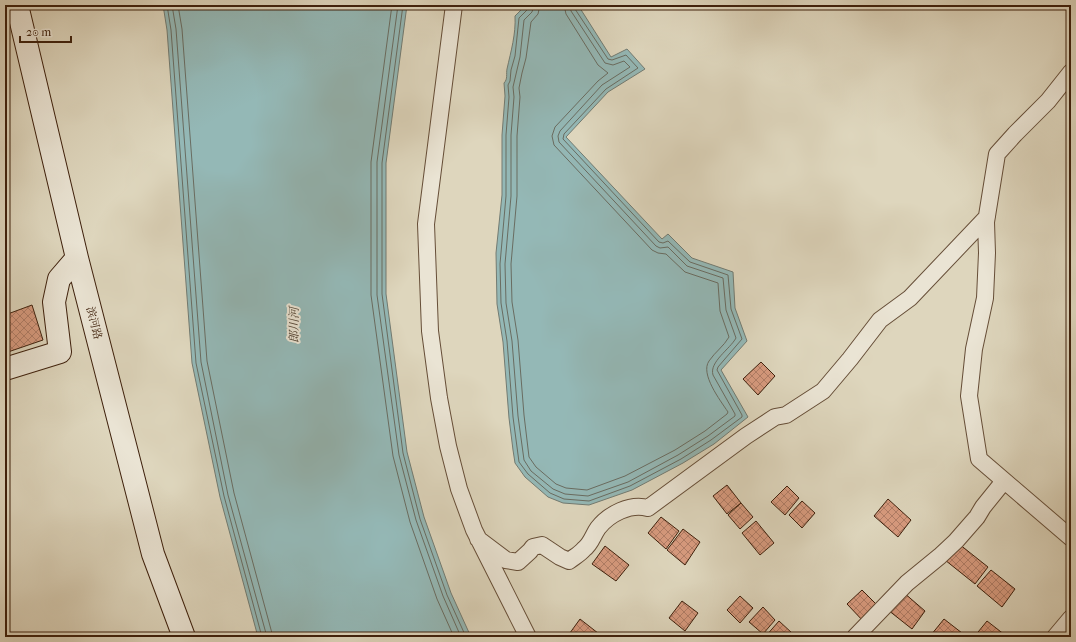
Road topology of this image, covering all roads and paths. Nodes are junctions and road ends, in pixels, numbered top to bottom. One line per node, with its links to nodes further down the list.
1 (16, 5): 5 (street, 滨河路)
2 (454, 5): 9 (street)
3 (1071, 72): 4 (street)
4 (987, 216): 7 (street); 9 (street)
5 (77, 258): 6 (street); 11 (street, 滨河路)
6 (5, 369)
7 (1004, 480): 8 (street); 13 (street)
8 (1071, 538)
9 (478, 540): 12 (street)
10 (1071, 618): 14 (street)
11 (184, 637)
12 (528, 637)
13 (855, 637)
14 (1055, 637)

